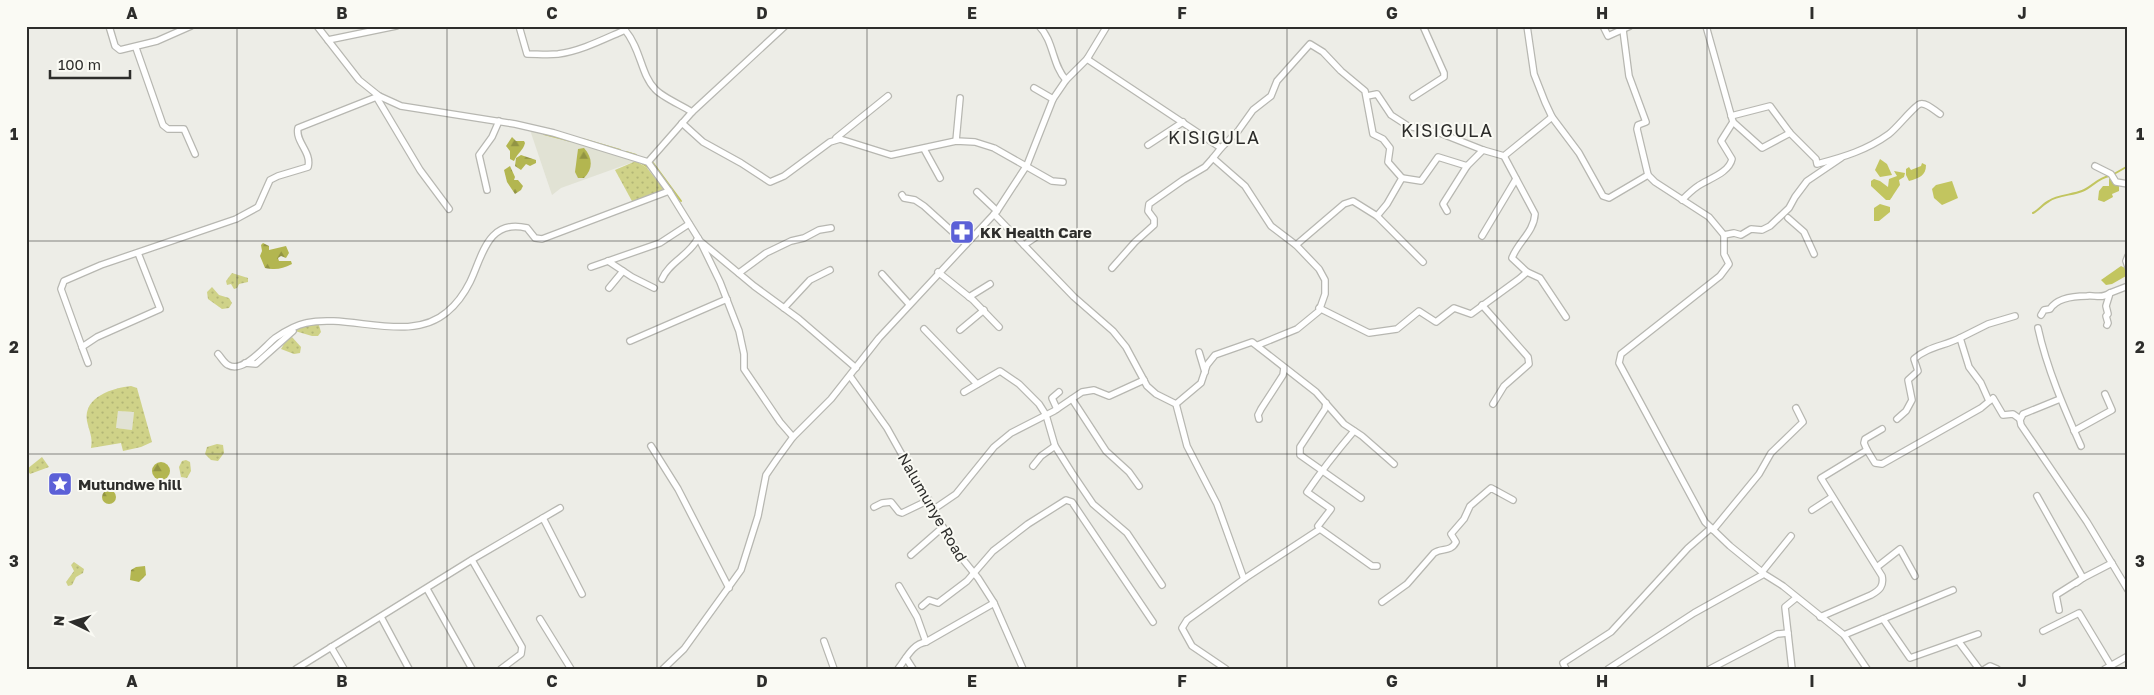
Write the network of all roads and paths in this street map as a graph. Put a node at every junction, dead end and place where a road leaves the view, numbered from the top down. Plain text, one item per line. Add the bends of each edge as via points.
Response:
1 (109, 26) edge
2 (191, 26) edge
3 (317, 26) edge
4 (396, 26) edge
5 (519, 26) edge
6 (785, 26) edge
7 (1039, 26) edge
8 (1107, 26) edge
9 (1423, 26) edge
10 (1527, 26) edge
11 (1603, 26) edge
12 (1630, 26) edge
13 (1706, 26) edge
14 (624, 28) edge
15 (1623, 30) junction
16 (328, 40) junction
17 (136, 48) junction
18 (1087, 59) junction
19 (1066, 80) junction
20 (1034, 88) dead end
21 (888, 96) dead end
22 (1366, 96) junction
23 (378, 97) junction
24 (960, 98) dead end
25 (1053, 98) junction
26 (1413, 98) dead end
27 (692, 112) junction
28 (1940, 114) dead end
29 (1552, 117) junction
30 (1732, 119) junction
31 (496, 120) junction
32 (1183, 122) junction
33 (682, 123) junction
34 (1790, 133) junction
35 (835, 139) junction
36 (956, 141) junction
37 (1148, 145) dead end
38 (1221, 148) junction
39 (924, 149) junction
40 (1483, 150) junction
41 (195, 154) dead end
42 (1504, 156) junction
43 (1213, 158) junction
44 (1841, 158) junction
45 (648, 162) junction
46 (1027, 165) junction
47 (1467, 166) junction
48 (2095, 166) dead end
49 (1648, 174) junction
50 (940, 178) dead end
51 (1402, 178) junction
52 (1516, 179) junction
53 (1063, 182) dead end
54 (2128, 184) edge
55 (487, 190) dead end
56 (669, 191) junction
57 (977, 192) dead end
58 (902, 195) dead end
59 (1682, 200) junction
60 (449, 209) dead end
61 (1447, 211) dead end
62 (995, 212) junction
63 (1377, 216) junction
64 (1788, 218) dead end
65 (689, 224) junction
66 (831, 228) dead end
67 (1724, 235) junction
68 (1482, 236) dead end
69 (1036, 237) dead end
70 (699, 240) junction
71 (966, 244) junction
72 (1024, 245) junction
73 (1296, 245) junction
74 (138, 253) junction
75 (1814, 254) dead end
76 (2128, 256) edge
77 (608, 261) junction
78 (1423, 262) dead end
79 (591, 266) dead end
80 (2128, 267) edge
81 (1112, 268) dead end
82 (830, 270) dead end
83 (623, 271) junction
84 (938, 272) junction
85 (1526, 272) junction
86 (739, 273) junction
87 (882, 274) dead end
88 (662, 279) dead end
89 (990, 284) dead end
90 (2128, 286) edge
91 (608, 288) dead end
92 (654, 288) dead end
93 (2110, 293) junction
94 (969, 297) junction
95 (726, 299) junction
96 (909, 304) junction
97 (1482, 305) junction
98 (784, 308) junction
99 (1320, 308) junction
100 (984, 310) junction
101 (2015, 316) dead end
102 (2041, 316) dead end
103 (1566, 317) dead end
104 (2107, 325) dead end
105 (999, 327) dead end
106 (2038, 328) dead end
107 (924, 329) dead end
108 (960, 330) dead end
109 (1960, 338) junction
110 (630, 341) dead end
111 (1258, 345) junction
112 (82, 347) junction
113 (1199, 352) dead end
114 (218, 354) dead end
115 (88, 363) dead end
116 (856, 368) junction
117 (1284, 368) junction
118 (1205, 372) junction
119 (850, 376) junction
120 (1144, 380) junction
121 (977, 384) junction
122 (964, 392) dead end
123 (1059, 392) dead end
124 (2105, 394) dead end
125 (1072, 398) junction
126 (2060, 399) junction
127 (1991, 400) junction
128 (1326, 403) junction
129 (1176, 404) junction
130 (1493, 404) dead end
131 (1796, 408) dead end
132 (1057, 409) junction
133 (1046, 415) junction
134 (1259, 419) dead end
135 (2020, 419) junction
136 (1897, 420) dead end
137 (1882, 429) dead end
138 (1354, 431) junction
139 (2074, 431) junction
140 (793, 437) junction
141 (651, 446) dead end
142 (1055, 446) junction
143 (2081, 446) dead end
144 (1867, 450) junction
145 (1394, 464) dead end
146 (1033, 466) dead end
147 (1322, 470) junction
148 (1139, 486) dead end
149 (2037, 496) dead end
150 (1832, 497) junction
151 (1361, 498) dead end
152 (929, 500) junction
153 (1513, 500) dead end
154 (874, 507) dead end
155 (560, 508) dead end
156 (934, 509) junction
157 (1812, 510) dead end
158 (543, 518) junction
159 (1318, 526) dead end
160 (943, 528) junction
161 (1712, 529) junction
162 (1792, 536) dead end
163 (911, 555) dead end
164 (472, 560) junction
165 (2112, 563) junction
166 (1377, 566) dead end
167 (1877, 567) junction
168 (972, 573) junction
169 (1915, 576) dead end
170 (2083, 578) junction
171 (1244, 579) junction
172 (2076, 583) dead end
173 (1162, 584) dead end
174 (899, 586) dead end
175 (728, 588) junction
176 (427, 589) junction
177 (1954, 590) dead end
178 (2128, 590) edge
179 (582, 594) dead end
180 (1796, 598) junction
181 (1382, 602) dead end
182 (994, 603) junction
183 (922, 606) dead end
184 (2059, 610) dead end
185 (1820, 617) junction
186 (380, 618) junction
187 (540, 619) dead end
188 (1883, 619) junction
189 (1153, 622) dead end
190 (2043, 631) dead end
191 (1788, 633) junction
192 (1978, 634) dead end
193 (1844, 635) junction
194 (824, 641) dead end
195 (926, 642) junction
196 (1959, 642) junction
197 (331, 647) junction
198 (2128, 656) edge
199 (906, 658) junction
200 (2108, 667) edge
201 (665, 668) edge
202 (296, 669) edge
203 (344, 669) edge
204 (409, 669) edge
205 (472, 669) edge
206 (501, 669) edge
207 (571, 669) edge
208 (834, 669) edge
209 (898, 669) edge
210 (913, 669) edge
211 (1023, 669) edge
212 (1226, 669) edge
213 (1566, 669) edge
214 (1608, 669) edge
215 (1710, 669) edge
216 (1792, 669) edge
217 (1867, 669) edge
218 (1979, 669) edge
219 (1985, 669) edge
220 (1997, 669) edge

1 - 17 street via 116,49
2 - 17 street
3 - 16 street
4 - 16 street
5 - 14 street via 527,54 558,54 610,37
6 - 27 street
7 - 19 street
8 - 18 street
9 - 26 street via 1444,77
10 - 29 street via 1534,74
11 - 15 street via 1608,36
12 - 15 street
13 - 30 street
14 - 27 street via 638,49 655,90
15 - 49 street via 1629,76 1646,122 1638,125 1637,129
16 - 23 street via 359,80
17 - 41 street via 163,125 168,129 184,129
18 - 19 street
18 - 32 street
19 - 25 street
20 - 25 street
21 - 35 street
22 - 38 street via 1365,91 1310,44 1277,81 1271,96 1253,110
22 - 40 street via 1377,94 1391,115 1408,126 1440,133
22 - 51 street via 1373,134 1390,148 1388,162
23 - 31 street via 409,108
23 - 60 street via 420,170
23 - 74 street via 298,128 298,136 309,157 308,167 270,180 260,205 253,211
24 - 36 street
25 - 46 street
27 - 33 street
28 - 44 street via 1919,104 1886,136
29 - 42 street
29 - 49 street via 1580,153 1606,198
30 - 34 street via 1762,148
30 - 34 street via 1770,106
30 - 59 street via 1721,141 1732,159 1731,163
31 - 45 street
31 - 55 street via 490,140 478,159
32 - 37 street
32 - 38 street
33 - 35 street via 703,142 770,182 784,176
33 - 45 street
34 - 44 street via 1816,159 1817,164
35 - 39 street via 891,155
36 - 39 street
36 - 46 street via 986,144
38 - 43 street
39 - 50 street
40 - 42 street
40 - 47 street
42 - 52 street
43 - 73 street via 1245,186 1271,226
43 - 81 street via 1205,167 1149,204 1148,211 1154,225
44 - 67 street via 1807,181 1789,208 1770,226 1762,230 1751,229 1741,235
45 - 56 street
46 - 53 street via 1047,179
46 - 62 street
47 - 51 street via 1441,156 1421,181
47 - 61 street via 1443,204
48 - 54 street via 2111,174 2116,182
49 - 59 street
51 - 63 street
52 - 68 street
52 - 85 street via 1535,214 1528,234 1512,255
56 - 65 street
56 - 114 street via 542,239 535,238 527,228 504,230 485,245 461,300 441,317 428,322 412,326 336,321 303,324 274,339 245,363 230,366
57 - 62 street
58 - 71 street via 924,206
59 - 67 street via 1710,217
62 - 71 street
62 - 72 street
63 - 73 street via 1357,201 1349,200
63 - 78 street
64 - 75 street via 1804,232
65 - 70 street
65 - 77 street via 660,242
66 - 86 street via 766,253
67 - 161 street via 1724,254 1729,264 1720,276 1621,354 1619,362 1705,522
69 - 72 street
70 - 86 street
70 - 88 street
70 - 95 street
71 - 84 street
72 - 120 street via 1074,297 1113,331
73 - 99 street via 1323,275 1326,288
74 - 112 street via 160,308
74 - 112 street via 62,283 61,289
76 - 80 street
77 - 79 street
77 - 83 street
82 - 98 street via 810,280
83 - 91 street
83 - 92 street
84 - 94 street
84 - 96 street
85 - 97 street
85 - 103 street via 1540,278
86 - 98 street
87 - 96 street
89 - 94 street
90 - 93 street
93 - 102 street via 2098,298 2064,298 2044,310
93 - 104 street via 2106,306
94 - 100 street
95 - 110 street
95 - 140 street via 744,354 744,368
96 - 116 street
97 - 99 street via 1471,314 1454,308 1436,322 1419,311 1397,329 1375,333 1365,332
97 - 130 street via 1528,358 1529,364 1504,386
98 - 116 street
99 - 111 street via 1297,329
100 - 105 street
100 - 108 street
101 - 109 street via 1988,324
106 - 126 street
107 - 121 street
109 - 127 street via 1969,367
109 - 136 street via 1923,351 1914,359 1918,371 1908,380 1912,400
111 - 117 street
111 - 118 street via 1252,342 1215,355
112 - 115 street
113 - 118 street
116 - 119 street
117 - 128 street
117 - 134 street via 1283,375 1258,415
118 - 129 street via 1201,383
119 - 140 street
119 - 152 street, Nalumunye Road via 887,428
120 - 125 street via 1109,396 1094,390
120 - 129 street via 1156,394
121 - 122 street
121 - 133 street via 997,371 1003,372 1030,394
123 - 132 street via 1052,398
124 - 139 street via 2112,410
125 - 132 street
125 - 148 street via 1106,451
126 - 135 street via 2024,414
126 - 139 street
127 - 135 street via 2004,415 2013,414
127 - 144 street via 1882,464 1875,463
128 - 138 street
128 - 147 street via 1299,451
129 - 171 street via 1188,446 1217,504
131 - 161 street via 1803,422 1771,453 1759,474
132 - 133 street
133 - 142 street
133 - 156 street via 1003,438 956,494
135 - 165 street
137 - 144 street via 1865,439
138 - 145 street
138 - 147 street
139 - 143 street
140 - 175 street via 766,475 758,516 743,564
141 - 175 street via 678,489
142 - 146 street
142 - 173 street via 1093,504 1127,533
144 - 150 street via 1821,478
147 - 151 street
147 - 159 street via 1307,492 1331,509
149 - 170 street
150 - 157 street
150 - 167 street
152 - 154 street via 902,513 891,502
152 - 156 street, Nalumunye Road
153 - 181 street via 1491,488 1470,506 1451,534 1456,542 1454,547 1434,553 1407,584
155 - 158 street
156 - 160 street, Nalumunye Road
158 - 164 street
158 - 179 street
160 - 163 street
160 - 168 street, Nalumunye Road
161 - 162 street via 1762,572
161 - 213 street via 1688,548 1611,632 1563,662
164 - 176 street
164 - 206 street via 522,648 521,654
165 - 170 street
165 - 178 street
166 - 171 street via 1372,566 1320,528
167 - 169 street via 1900,549
167 - 185 street via 1883,582 1878,591
168 - 182 street, Nalumunye Road
168 - 183 street via 967,581 938,603 929,600
168 - 189 street via 1014,534 1062,501 1069,501
170 - 172 street
170 - 184 street via 2056,595
171 - 212 street via 1187,620 1182,628 1192,646
174 - 195 street via 917,617
175 - 201 street via 684,649
176 - 186 street
176 - 205 street
177 - 188 street
180 - 185 street
180 - 191 street via 1785,607
180 - 214 street via 1764,574 1694,613
182 - 195 street
182 - 211 street, Nalumunye Road
185 - 193 street
186 - 197 street
186 - 204 street
187 - 207 street
188 - 193 street
188 - 196 street via 1910,658
190 - 200 street via 2079,613
191 - 215 street via 1776,634
191 - 216 street
192 - 196 street
193 - 217 street
194 - 208 street
195 - 199 street via 913,648
196 - 218 street
197 - 202 street
197 - 203 street
198 - 200 street
199 - 209 street
199 - 210 street
219 - 220 street via 1990,666

